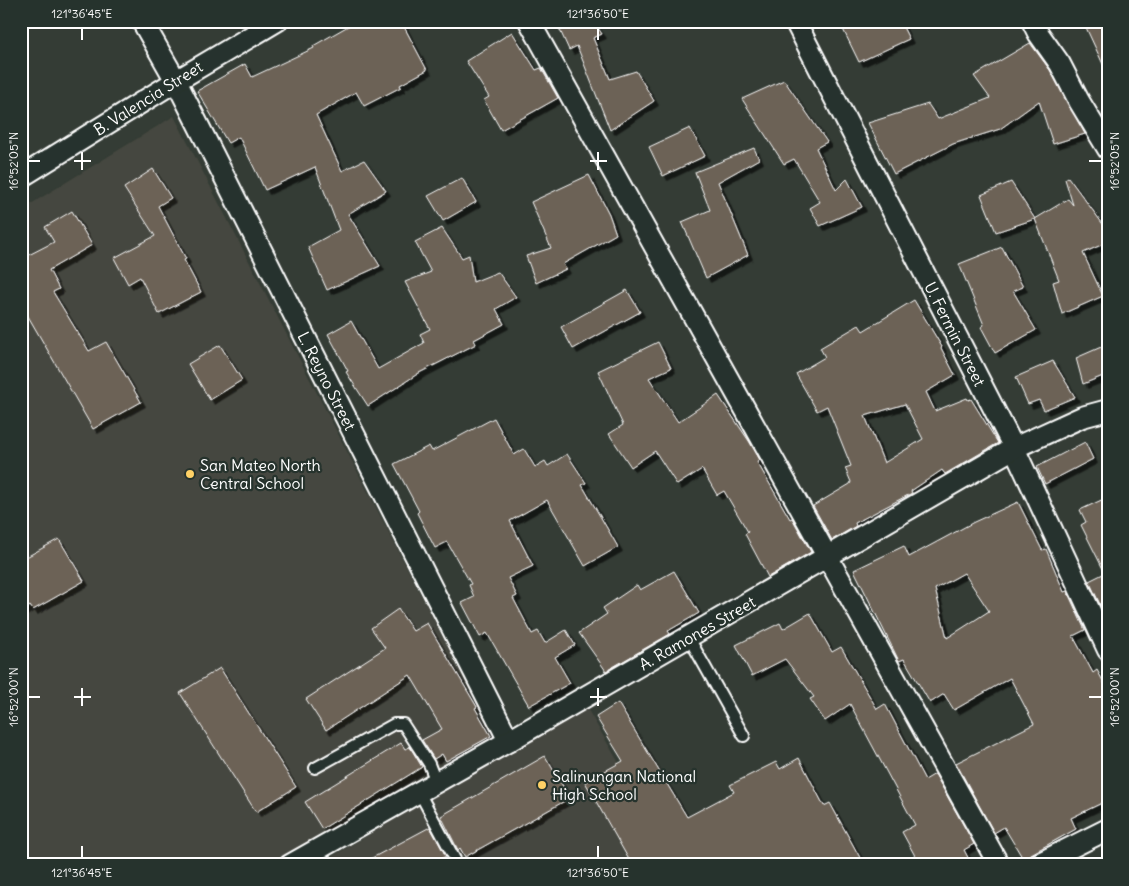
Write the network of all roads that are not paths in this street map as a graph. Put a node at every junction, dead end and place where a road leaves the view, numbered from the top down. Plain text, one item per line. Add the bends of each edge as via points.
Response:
1 (142, 21) edge
2 (277, 21) edge
3 (529, 21) edge
4 (795, 21) edge
5 (1032, 21) edge
6 (176, 81) junction
7 (1108, 149) edge
8 (21, 177) edge
9 (1108, 410) edge
10 (1014, 448) junction
11 (828, 558) junction
12 (688, 638) junction
13 (1108, 650) edge
14 (744, 736) dead end
15 (509, 742) junction
16 (315, 768) dead end
17 (436, 782) junction
18 (418, 792) junction
19 (1108, 829) edge
20 (290, 865) edge
21 (458, 865) edge
22 (999, 865) edge
23 (1036, 865) edge

1 - 6 street, L. Reyno Street
2 - 6 street, B. Valencia Street
3 - 11 street
4 - 10 street, U. Fermin Street
5 - 7 street
6 - 8 street, B. Valencia Street
6 - 15 street, L. Reyno Street
9 - 10 street, A. Ramones Street via 1082,417
10 - 11 street, A. Ramones Street
10 - 13 street, U. Fermin Street
11 - 12 street, A. Ramones Street
11 - 22 street
12 - 14 lane
12 - 15 street, A. Ramones Street
15 - 17 street, A. Ramones Street
16 - 17 lane via 394,724 403,724 429,764
17 - 18 street, A. Ramones Street
18 - 20 street, A. Ramones Street
18 - 21 lane
19 - 23 street

